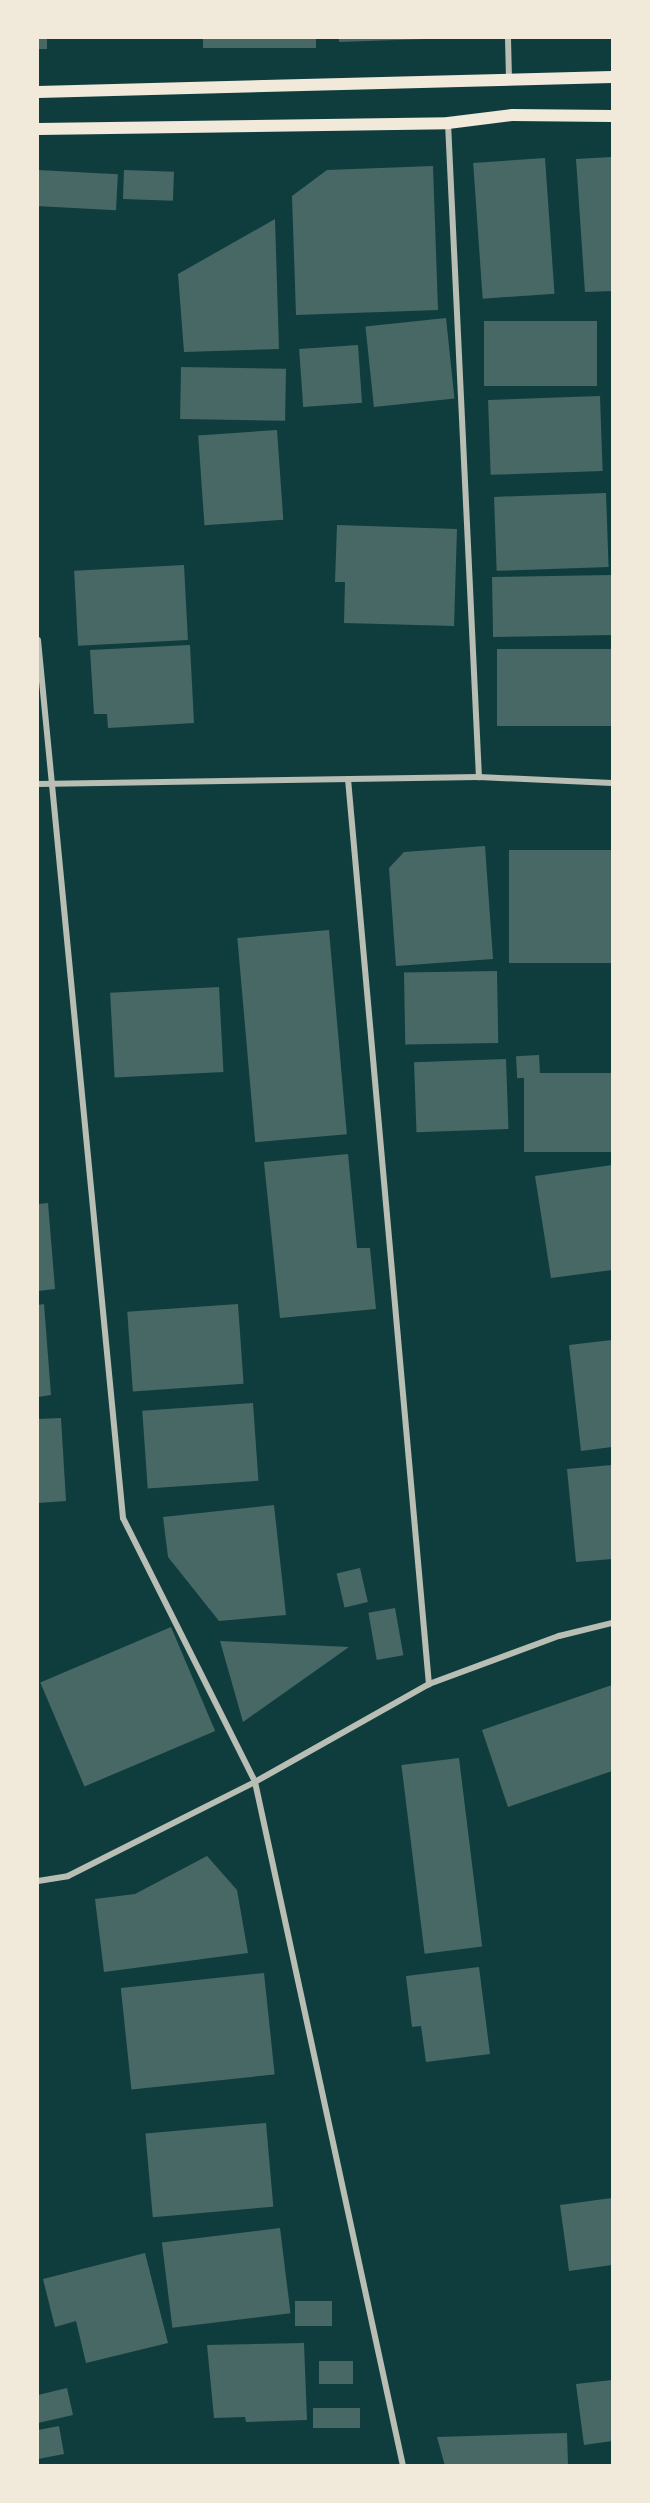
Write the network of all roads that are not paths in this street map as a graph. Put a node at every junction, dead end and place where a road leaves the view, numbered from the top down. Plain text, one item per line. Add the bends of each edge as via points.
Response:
1 (508, 38) edge
2 (612, 77) edge
3 (509, 80) junction
4 (38, 92) edge
5 (612, 116) edge
6 (448, 123) junction
7 (38, 129) edge
8 (38, 640) edge
9 (479, 777) junction
10 (348, 779) junction
11 (612, 783) edge
12 (38, 784) edge
13 (51, 784) junction
14 (612, 1623) edge
15 (429, 1684) junction
16 (255, 1782) junction
17 (38, 1881) edge
18 (403, 2466) edge

1 - 3 street
2 - 3 main road
3 - 4 main road
5 - 6 main road via 512,115
6 - 7 main road
6 - 9 street
8 - 13 street
9 - 10 street
9 - 11 street
10 - 13 street
10 - 15 street
12 - 13 street
13 - 16 street via 123,1518
14 - 15 street via 559,1636
15 - 16 street
16 - 17 street via 68,1876
16 - 18 street

